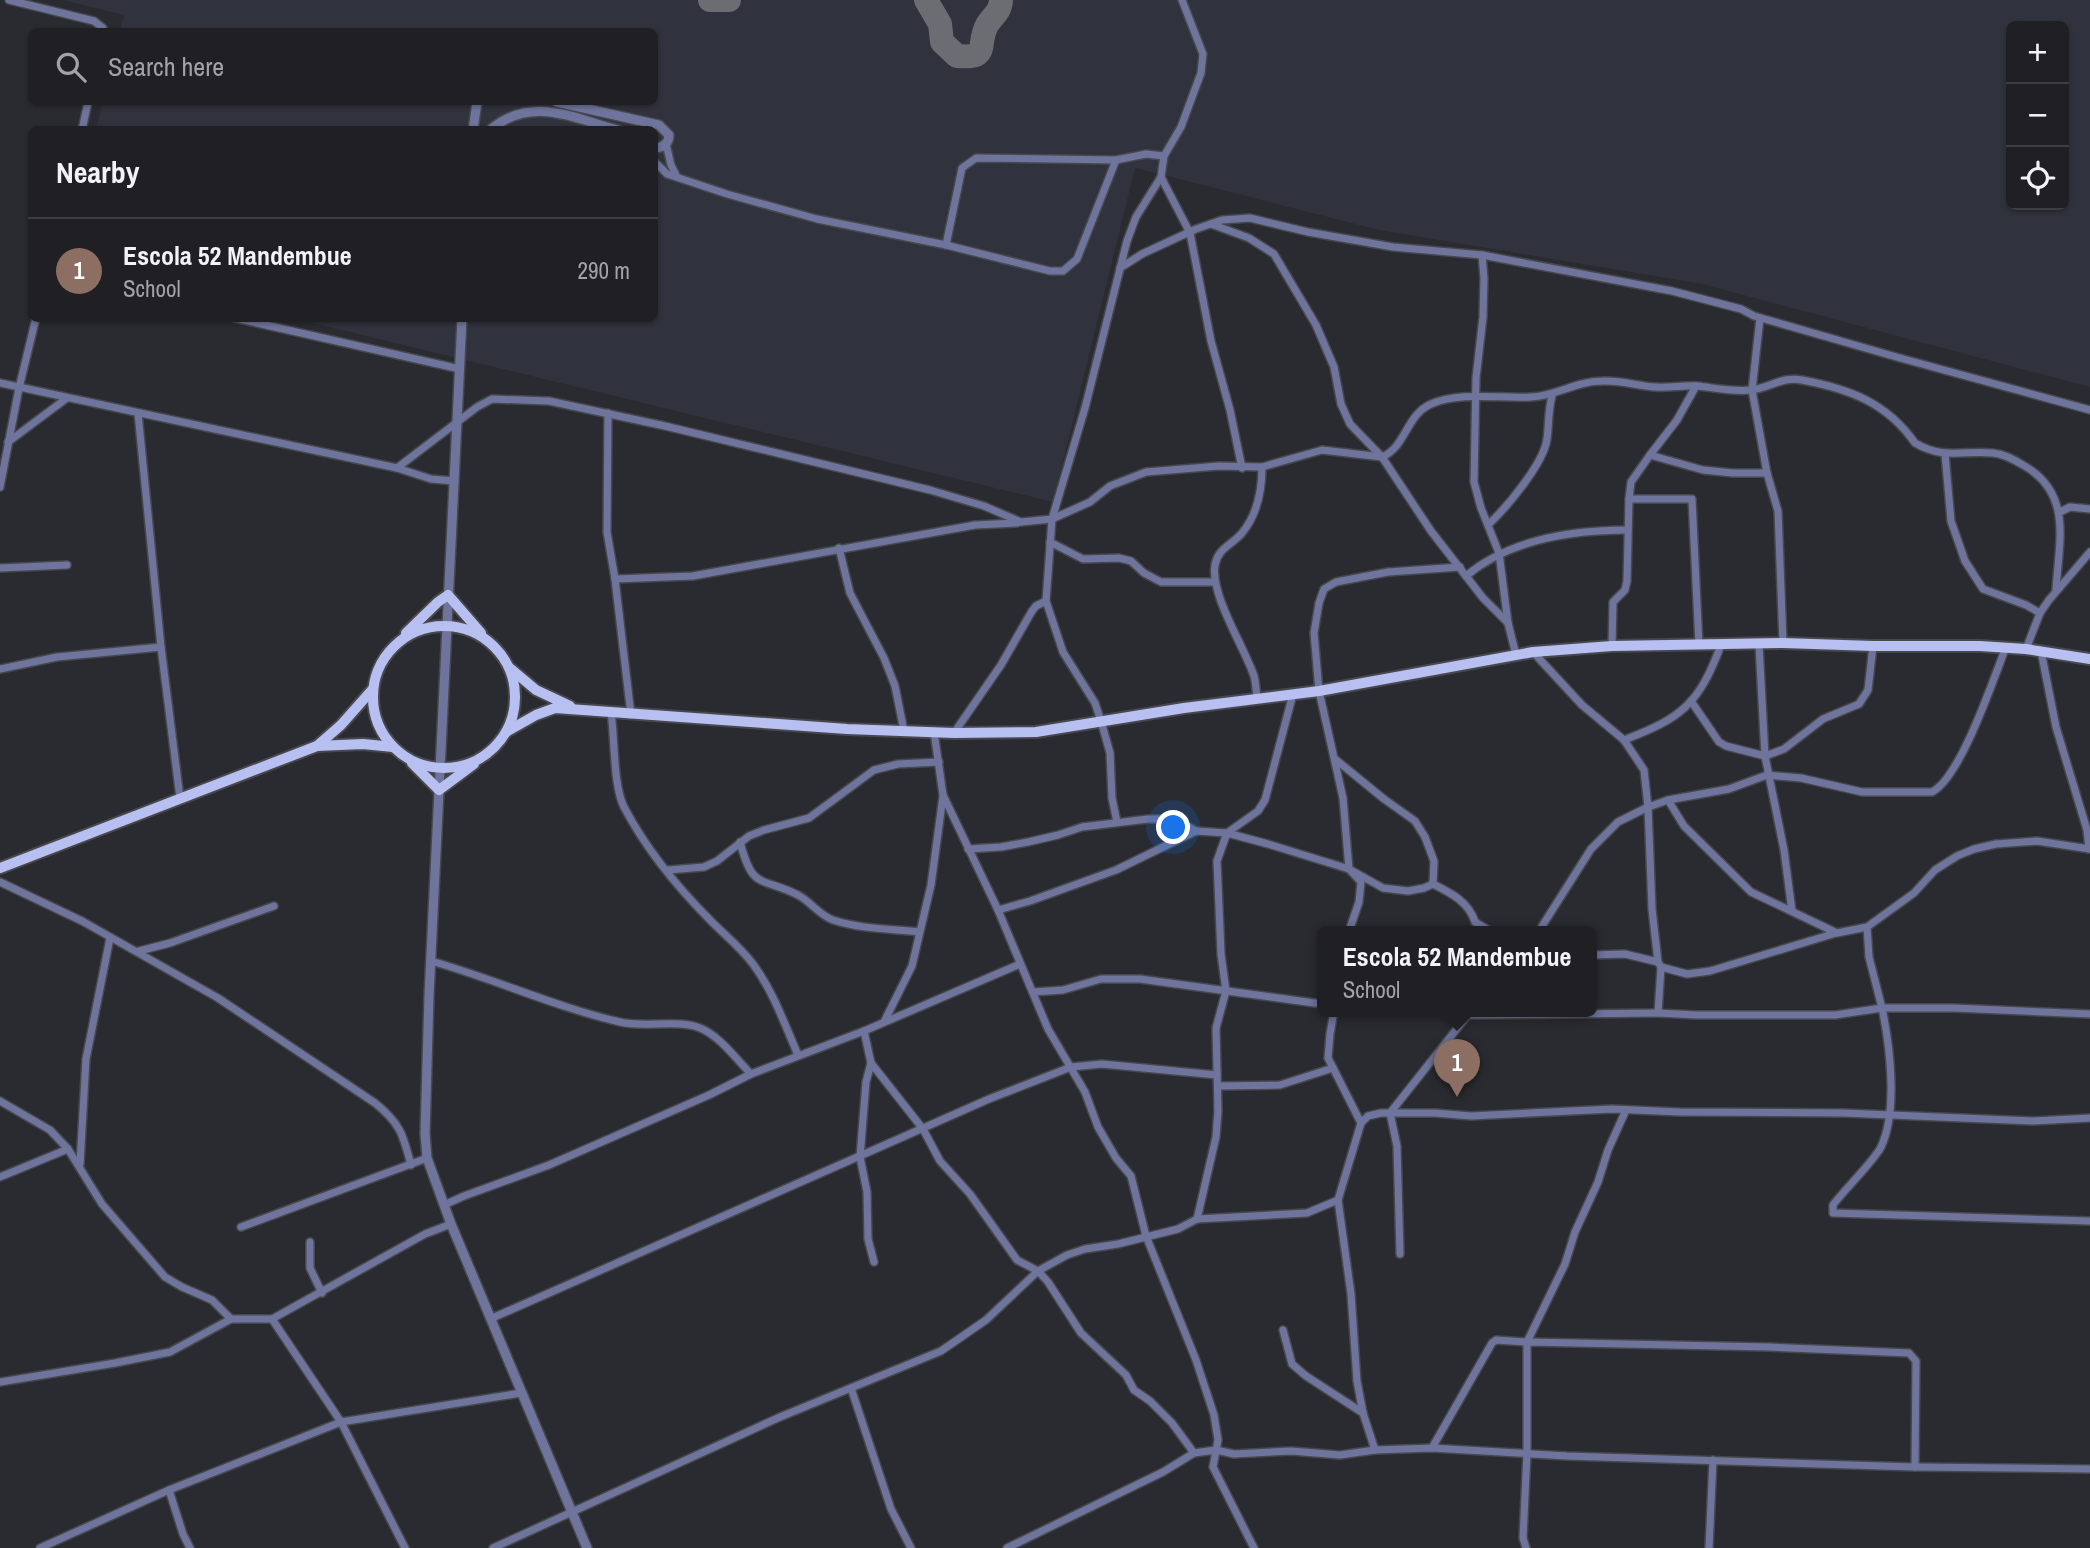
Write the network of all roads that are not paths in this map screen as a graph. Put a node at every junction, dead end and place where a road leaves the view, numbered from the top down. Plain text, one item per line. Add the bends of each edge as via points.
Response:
1 (9, 0) edge
2 (1182, 0) edge
3 (103, 28) edge
4 (87, 105) edge
5 (477, 105) edge
6 (570, 105) edge
7 (83, 126) edge
8 (474, 126) edge
9 (496, 126) edge
10 (602, 126) edge
11 (666, 144) junction
12 (658, 147) edge
13 (1164, 156) junction
14 (1116, 160) junction
15 (658, 165) edge
16 (677, 177) junction
17 (1161, 177) junction
18 (1211, 224) junction
19 (1190, 233) junction
20 (946, 245) junction
21 (1482, 255) junction
22 (1119, 269) junction
23 (1760, 317) junction
24 (35, 322) edge
25 (253, 322) edge
26 (462, 322) edge
27 (460, 369) junction
28 (0, 383) edge
29 (1696, 386) junction
30 (19, 388) junction
31 (1752, 390) junction
32 (1552, 396) junction
33 (1476, 397) junction
34 (67, 398) junction
35 (2090, 410) edge
36 (138, 413) junction
37 (608, 413) junction
38 (458, 423) junction
39 (8, 442) junction
40 (1945, 454) junction
41 (1650, 455) junction
42 (1382, 457) junction
43 (1262, 467) junction
44 (397, 468) junction
45 (1242, 468) junction
46 (1767, 472) junction
47 (455, 481) junction
48 (0, 487) edge
49 (1629, 499) junction
50 (2090, 509) edge
51 (2060, 512) junction
52 (1052, 519) junction
53 (1021, 522) junction
54 (1489, 524) junction
55 (1628, 530) junction
56 (1050, 542) junction
57 (839, 548) junction
58 (2090, 552) edge
59 (1499, 553) junction
60 (2081, 564) junction
61 (68, 565) dead end
62 (2090, 566) edge
63 (1460, 567) junction
64 (0, 568) edge
65 (1466, 576) junction
66 (615, 579) junction
67 (1214, 582) junction
68 (2056, 589) junction
69 (448, 596) junction
70 (1046, 601) junction
71 (2040, 613) junction
72 (1508, 623) junction
73 (447, 625) junction
74 (485, 638) junction
75 (397, 643) junction
76 (1783, 643) junction
77 (1699, 645) junction
78 (1721, 645) junction
79 (1759, 645) junction
80 (1612, 646) junction
81 (1873, 646) junction
82 (161, 647) junction
83 (2006, 647) junction
84 (2026, 649) junction
85 (2041, 651) junction
86 (1533, 652) junction
87 (1516, 655) junction
88 (2090, 659) edge
89 (0, 669) edge
90 (511, 669) junction
91 (372, 690) junction
92 (1319, 691) junction
93 (1293, 694) junction
94 (1257, 698) junction
95 (1691, 701) junction
96 (576, 709) junction
97 (611, 712) junction
98 (631, 715) junction
99 (1101, 721) junction
100 (904, 731) junction
101 (934, 732) junction
102 (506, 733) junction
103 (954, 733) junction
104 (1624, 740) junction
105 (317, 746) junction
106 (393, 747) junction
107 (1765, 756) junction
108 (407, 758) junction
109 (1335, 759) junction
110 (479, 760) junction
111 (939, 762) junction
112 (441, 768) junction
113 (1768, 775) junction
114 (439, 790) junction
115 (943, 795) junction
116 (180, 798) junction
117 (1668, 800) junction
118 (1648, 807) junction
119 (1117, 822) junction
120 (1196, 831) junction
121 (1227, 834) junction
122 (740, 842) junction
123 (968, 849) junction
124 (2090, 849) edge
125 (0, 868) edge
126 (1349, 869) junction
127 (668, 870) junction
128 (4, 883) edge
129 (1433, 884) junction
130 (0, 889) edge
131 (274, 906) dead end
132 (998, 910) junction
133 (1792, 911) junction
134 (1351, 926) edge
135 (1482, 926) edge
136 (1542, 926) edge
137 (1867, 927) junction
138 (919, 932) junction
139 (1837, 933) junction
140 (110, 938) junction
141 (138, 951) junction
142 (1597, 955) edge
143 (431, 961) junction
144 (1020, 964) junction
145 (1659, 965) junction
146 (1226, 991) junction
147 (1033, 992) junction
148 (1317, 1003) edge
149 (1882, 1008) junction
150 (1597, 1013) edge
151 (1658, 1013) junction
152 (2090, 1014) edge
153 (1333, 1017) edge
154 (1466, 1017) edge
155 (885, 1020) junction
156 (864, 1031) junction
157 (798, 1055) junction
158 (871, 1063) junction
159 (1071, 1067) junction
160 (1333, 1068) junction
161 (751, 1074) junction
162 (1217, 1075) junction
163 (1218, 1086) junction
164 (0, 1101) edge
165 (1626, 1110) junction
166 (1390, 1113) junction
167 (1888, 1115) junction
168 (2090, 1118) edge
169 (1360, 1124) junction
170 (923, 1129) junction
171 (68, 1149) junction
172 (860, 1157) junction
173 (427, 1158) junction
174 (80, 1165) junction
175 (411, 1165) junction
176 (0, 1177) edge
177 (1338, 1200) junction
178 (444, 1205) junction
179 (1197, 1220) junction
180 (2090, 1221) edge
181 (451, 1224) junction
182 (240, 1227) dead end
183 (1146, 1236) junction
184 (310, 1242) dead end
185 (1400, 1254) dead end
186 (874, 1262) dead end
187 (1038, 1271) junction
188 (322, 1293) junction
189 (272, 1319) junction
190 (490, 1319) junction
191 (231, 1320) junction
192 (1283, 1330) dead end
193 (1527, 1342) junction
194 (0, 1382) edge
195 (851, 1388) junction
196 (521, 1393) junction
197 (1363, 1413) junction
198 (341, 1422) junction
199 (1432, 1448) junction
200 (1216, 1450) junction
201 (1375, 1450) junction
202 (1194, 1453) junction
203 (1527, 1453) junction
204 (1713, 1460) junction
205 (1915, 1467) junction
206 (2090, 1469) edge
207 (169, 1489) junction
208 (572, 1512) junction
209 (62, 1539) junction
210 (40, 1548) edge
211 (64, 1548) edge
212 (190, 1548) edge
213 (405, 1548) edge
214 (494, 1548) edge
215 (587, 1548) edge
216 (911, 1548) edge
217 (1007, 1548) edge
218 (1254, 1548) edge
219 (1526, 1548) edge
220 (1709, 1548) edge

1 - 3 street via 94,21
2 - 13 street via 1203,54 1201,73 1181,127
4 - 7 street
5 - 8 street
6 - 11 street via 659,125 669,135
9 - 10 street via 536,109
11 - 12 street
11 - 16 street
13 - 14 street
13 - 17 street
14 - 20 street via 976,158 967,162 961,168
14 - 20 street via 1077,259 1063,271
15 - 16 street
16 - 20 street via 817,219
17 - 19 street
17 - 22 street via 1136,217
18 - 19 street
18 - 21 street via 1250,218 1393,247
18 - 42 street via 1249,238 1274,254 1316,325 1350,424
19 - 22 street
19 - 45 street
21 - 23 street via 1672,291
21 - 33 street via 1485,278
22 - 52 street via 1086,408
23 - 31 street
23 - 35 street
24 - 30 street
25 - 27 street
26 - 27 street
27 - 38 street
28 - 30 street
29 - 31 street
29 - 32 street via 1600,380 1578,383
29 - 41 street via 1677,421
30 - 34 street
30 - 39 street
31 - 40 street via 1783,379 1799,379 1851,394 1894,416 1915,443
31 - 46 street
32 - 33 street
32 - 54 street via 1544,452
33 - 42 street via 1444,400 1416,412 1390,453
33 - 54 street via 1474,482
34 - 36 street
34 - 39 street
36 - 44 street
36 - 82 street
37 - 38 street via 549,401 492,399
37 - 53 street via 930,490
37 - 66 street via 607,533
38 - 44 street
38 - 47 street
39 - 48 street
40 - 51 street via 2010,457 2049,487
40 - 71 street via 1951,521 1965,561 1983,589
41 - 46 street via 1703,470
41 - 49 street via 1631,482
42 - 43 street via 1322,450
42 - 63 street
43 - 45 street
43 - 67 street via 1258,500 1242,533 1221,551
44 - 47 street via 431,480
45 - 52 street via 1146,472 1110,486 1090,502
46 - 76 street via 1778,511
47 - 69 street
49 - 55 street
49 - 77 street via 1692,499
50 - 51 street via 2070,507
51 - 68 street
52 - 53 street
52 - 56 street
53 - 57 street via 975,525
54 - 59 street
55 - 59 street via 1564,534
55 - 80 street via 1627,581 1613,602
56 - 67 street via 1083,559 1131,561 1161,582
56 - 70 street
57 - 66 street via 693,576
57 - 100 street via 850,593 895,686
58 - 60 street
59 - 65 street
59 - 72 street
60 - 62 street
60 - 68 street
61 - 64 street
63 - 65 street
63 - 92 street via 1388,572 1336,582 1324,589 1314,633
65 - 72 street
66 - 98 street
67 - 94 street via 1254,675
68 - 71 street
69 - 73 street
69 - 74 main road
69 - 75 main road
70 - 99 street via 1063,652 1096,703
70 - 103 street via 1032,611
71 - 84 street
72 - 87 street
73 - 74 main road
73 - 75 main road via 412,632
73 - 112 street
74 - 90 main road
75 - 91 main road via 380,664
76 - 79 main road
76 - 81 main road
77 - 78 main road
77 - 80 main road
78 - 79 main road
78 - 95 street via 1708,680
79 - 107 street
80 - 86 main road
81 - 83 main road
81 - 107 street via 1868,690 1859,704 1823,719 1784,749
82 - 89 street via 57,657
82 - 116 street
83 - 84 main road
83 - 113 street via 1968,742 1940,788 1926,793 1863,792
84 - 85 main road
85 - 88 main road
85 - 124 street via 2056,727
86 - 87 main road
86 - 104 street via 1582,705
87 - 92 main road
90 - 96 main road via 536,690
90 - 102 main road via 516,690
91 - 105 main road
91 - 106 main road via 380,730
92 - 93 main road
92 - 109 street
93 - 94 main road
93 - 121 street via 1265,800 1258,811
94 - 99 main road
95 - 104 street via 1672,719
95 - 107 street via 1719,742
96 - 97 main road
96 - 102 main road via 555,708
97 - 98 main road
97 - 127 street via 624,806
98 - 100 main road
99 - 103 main road via 1036,732
99 - 119 street via 1110,753
100 - 101 main road
101 - 103 main road
101 - 111 street
102 - 110 main road
104 - 118 street via 1644,770
105 - 106 main road
105 - 116 main road
106 - 108 main road
107 - 113 street
108 - 112 main road
108 - 114 main road
109 - 126 street
109 - 129 street via 1415,821 1434,861
110 - 112 main road
110 - 114 main road
111 - 115 street
111 - 122 street via 874,770 809,818
112 - 114 street
113 - 117 street via 1729,789
113 - 133 street
114 - 143 street
115 - 123 street
115 - 138 street
116 - 125 main road
117 - 118 street
117 - 133 street via 1684,826 1751,892
118 - 136 street via 1618,822 1591,849
118 - 145 street
119 - 120 street via 1175,819
119 - 123 street via 1001,847
120 - 121 street
120 - 132 street via 1116,870
121 - 126 street
121 - 146 street via 1217,861
122 - 127 street via 704,867
122 - 138 street via 758,881 799,896 832,920
123 - 132 street
124 - 137 street via 2037,841 1975,849 1935,870 1914,893
126 - 129 street via 1383,888 1408,891
126 - 134 street via 1361,882
127 - 157 street via 754,966
128 - 130 street
128 - 140 street
129 - 135 street via 1471,908 1475,922
131 - 141 street
132 - 144 street
133 - 139 street
137 - 139 street
137 - 149 street
138 - 155 street via 912,966
139 - 145 street via 1710,971 1687,974
140 - 141 street
140 - 174 street via 86,1059
141 - 175 street via 218,998 375,1103 395,1119
142 - 145 street via 1625,954
143 - 161 street via 606,1019 701,1028
143 - 173 street
144 - 147 street
144 - 155 street
145 - 151 street
146 - 147 street via 1101,979 1063,990
146 - 148 street
146 - 162 street via 1216,1028
147 - 159 street
149 - 151 street via 1835,1015
149 - 152 street
149 - 167 street via 1891,1075
150 - 151 street
153 - 160 street via 1328,1058
154 - 166 street
155 - 156 street
156 - 157 street
156 - 158 street
157 - 161 street
158 - 170 street
158 - 172 street
159 - 162 street via 1102,1064
159 - 170 street
159 - 183 street via 1098,1127 1131,1176
160 - 163 street via 1280,1084
160 - 169 street
161 - 178 street via 549,1165
162 - 163 street
163 - 179 street via 1216,1138
164 - 171 street via 50,1130
165 - 166 street via 1471,1116
165 - 167 street
165 - 193 street via 1565,1264
166 - 169 street via 1368,1116
166 - 185 street via 1397,1146
167 - 168 street via 2033,1121
167 - 180 street via 1880,1149 1833,1205 1835,1214
169 - 177 street
170 - 172 street
170 - 187 street via 940,1161 1017,1260
171 - 174 street
171 - 176 street
172 - 186 street
172 - 190 street
173 - 175 street
173 - 178 street
174 - 191 street via 92,1190 153,1265 165,1277 212,1300
175 - 182 street
177 - 179 street via 1307,1213
177 - 197 street
178 - 181 street
179 - 183 street via 1178,1230
181 - 188 street
181 - 190 street
183 - 187 street via 1085,1249
183 - 200 street via 1214,1415
184 - 188 street via 310,1268
187 - 195 street via 961,1339
187 - 202 street via 1082,1334 1172,1423
188 - 189 street
189 - 191 street
189 - 198 street
190 - 196 street
191 - 194 street via 170,1352
192 - 197 street via 1292,1364
193 - 199 street via 1492,1343
193 - 203 street
193 - 205 street via 1909,1353 1916,1361
195 - 208 street
195 - 216 street via 891,1509
196 - 198 street
196 - 208 street
197 - 201 street
198 - 207 street
198 - 213 street
199 - 201 street
199 - 203 street
200 - 201 street via 1340,1455
200 - 202 street
200 - 218 street via 1213,1467
202 - 217 street
203 - 204 street
203 - 219 street
204 - 205 street
204 - 220 street
205 - 206 street
207 - 209 street
207 - 212 street
208 - 214 street
208 - 215 street
209 - 210 street
209 - 211 street

